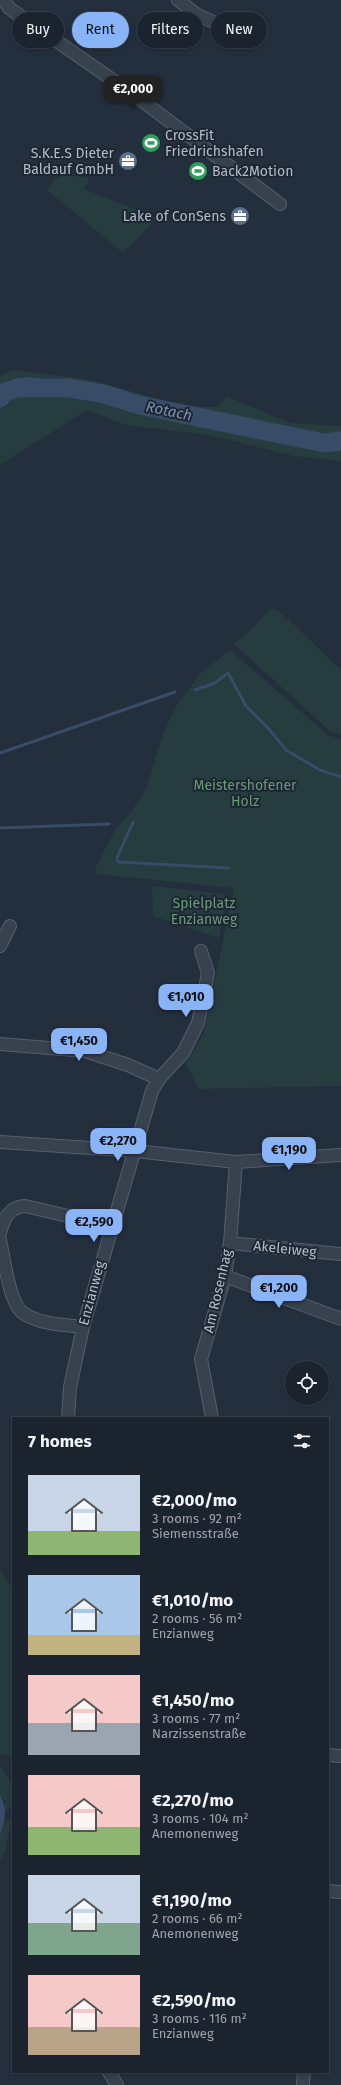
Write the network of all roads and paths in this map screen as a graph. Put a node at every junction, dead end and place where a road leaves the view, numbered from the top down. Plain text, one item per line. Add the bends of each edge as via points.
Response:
1 (4, 0) edge
2 (178, 0) edge
3 (211, 21) edge
4 (280, 204) dead end
5 (10, 926) dead end
6 (0, 946) edge
7 (202, 951) dead end
8 (0, 1044) edge
9 (158, 1079) junction
10 (0, 1142) edge
11 (135, 1151) junction
12 (341, 1155) edge
13 (236, 1162) junction
14 (111, 1226) junction
15 (0, 1233) edge
16 (0, 1240) edge
17 (230, 1243) junction
18 (341, 1254) edge
19 (225, 1276) junction
20 (341, 1319) edge
21 (83, 1327) junction
22 (68, 1417) edge
23 (212, 1417) edge
24 (329, 1755) edge
25 (341, 1756) edge
26 (329, 1891) edge
27 (341, 1892) edge
28 (109, 2073) edge
29 (304, 2073) edge
30 (117, 2085) edge
31 (303, 2085) edge

1 - 4 street via 9,8 130,92
2 - 3 street via 196,14
5 - 6 street
7 - 9 street, Enzianweg via 208,973 198,1023 183,1053
8 - 9 street via 85,1051 128,1065
9 - 11 street, Enzianweg via 152,1091
10 - 11 street
11 - 13 street
11 - 14 street, Enzianweg
12 - 13 street
13 - 17 street, Am Rosenhag
14 - 15 street via 25,1206 10,1211
14 - 21 street, Enzianweg
16 - 21 street via 13,1298 22,1312 43,1322
17 - 18 street, Akeleiweg
17 - 19 street, Am Rosenhag
19 - 20 street
19 - 23 street, Am Rosenhag via 201,1358
21 - 22 street, Enzianweg via 70,1387
24 - 25 street
26 - 27 street
28 - 30 street
29 - 31 street

